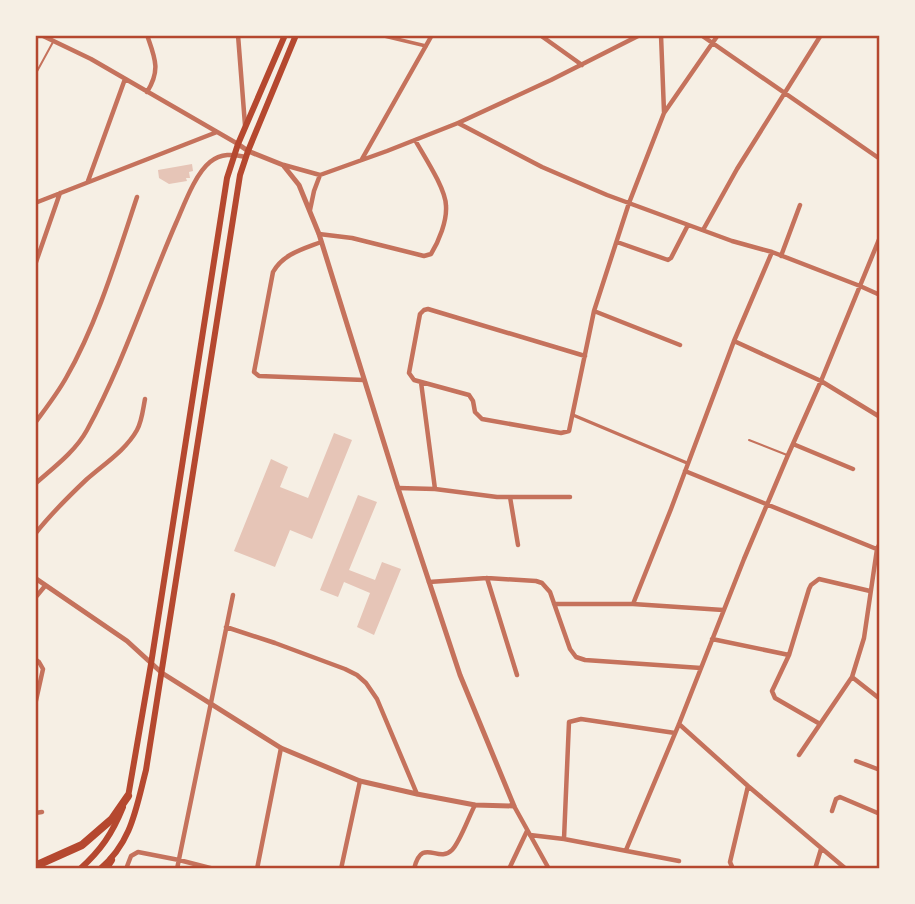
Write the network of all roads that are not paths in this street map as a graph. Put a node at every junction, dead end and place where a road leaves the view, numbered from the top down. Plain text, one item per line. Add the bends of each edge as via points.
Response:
1 (147, 35) edge
2 (238, 35) edge
3 (285, 35) edge
4 (296, 35) edge
5 (380, 35) edge
6 (432, 35) edge
7 (540, 35) edge
8 (640, 35) edge
9 (660, 35) edge
10 (701, 35) edge
11 (718, 35) edge
12 (821, 35) edge
13 (45, 36) edge
14 (54, 41) junction
15 (712, 43) junction
16 (426, 46) junction
17 (582, 65) junction
18 (35, 75) edge
19 (125, 79) junction
20 (148, 92) junction
21 (785, 93) junction
22 (664, 113) junction
23 (457, 123) junction
24 (245, 127) junction
25 (218, 131) junction
26 (415, 140) junction
27 (238, 144) junction
28 (234, 154) junction
29 (247, 154) junction
30 (362, 159) junction
31 (880, 159) edge
32 (283, 165) junction
33 (320, 175) junction
34 (88, 181) junction
35 (60, 193) junction
36 (137, 197) dead end
37 (629, 202) junction
38 (35, 203) edge
39 (800, 205) dead end
40 (310, 211) junction
41 (688, 225) junction
42 (702, 230) junction
43 (318, 234) junction
44 (880, 237) edge
45 (321, 242) junction
46 (617, 242) junction
47 (772, 252) junction
48 (781, 256) junction
49 (35, 265) edge
50 (860, 286) junction
51 (880, 295) edge
52 (594, 311) junction
53 (734, 341) junction
54 (680, 345) dead end
55 (585, 356) junction
56 (364, 380) junction
57 (821, 381) junction
58 (421, 382) junction
59 (145, 399) dead end
60 (573, 415) junction
61 (880, 417) edge
62 (35, 423) edge
63 (749, 440) dead end
64 (793, 444) junction
65 (788, 455) junction
66 (687, 463) junction
67 (853, 469) dead end
68 (685, 471) junction
69 (35, 484) edge
70 (398, 488) junction
71 (435, 489) junction
72 (510, 497) junction
73 (570, 497) dead end
74 (767, 505) junction
75 (35, 534) edge
76 (518, 545) dead end
77 (879, 547) edge
78 (35, 578) edge
79 (487, 579) junction
80 (429, 582) junction
81 (46, 586) junction
82 (870, 591) junction
83 (233, 595) dead end
84 (35, 598) edge
85 (554, 604) junction
86 (633, 604) junction
87 (723, 610) junction
88 (226, 627) junction
89 (712, 639) junction
90 (789, 655) junction
91 (35, 659) edge
92 (151, 664) junction
93 (701, 668) junction
94 (162, 673) junction
95 (517, 675) dead end
96 (852, 677) junction
97 (880, 699) edge
98 (211, 704) junction
99 (35, 705) edge
100 (679, 724) junction
101 (820, 724) junction
102 (675, 733) junction
103 (281, 748) junction
104 (799, 755) dead end
105 (856, 761) dead end
106 (880, 770) edge
107 (360, 781) junction
108 (748, 786) junction
109 (417, 794) junction
110 (128, 796) junction
111 (475, 805) junction
112 (514, 806) junction
113 (832, 811) dead end
114 (35, 813) edge
115 (42, 813) dead end
116 (880, 814) edge
117 (529, 833) junction
118 (564, 839) junction
119 (821, 849) junction
120 (626, 850) junction
121 (111, 860) joint
122 (179, 860) junction
123 (679, 861) dead end
124 (35, 866) edge
125 (80, 869) edge
126 (102, 869) edge
127 (126, 869) edge
128 (177, 869) edge
129 (214, 869) edge
130 (257, 869) edge
131 (341, 869) edge
132 (414, 869) edge
133 (509, 869) edge
134 (549, 869) edge
135 (733, 869) edge
136 (815, 869) edge
137 (846, 869) edge

1 - 20 street via 156,63
2 - 24 street
3 - 24 main road
4 - 29 main road
5 - 16 street
6 - 16 street
7 - 17 street
8 - 17 street
9 - 22 street
10 - 15 street
11 - 15 street
12 - 21 street
13 - 14 street
14 - 18 lane
14 - 19 street
15 - 21 street
15 - 22 street
16 - 30 street
17 - 23 street
19 - 20 street
19 - 34 street
20 - 25 street
21 - 31 street
21 - 42 street
22 - 37 street
23 - 26 street
23 - 37 street via 542,167
24 - 27 main road
25 - 27 street
25 - 34 street
26 - 30 street
26 - 43 street via 447,203 431,254
27 - 28 main road
27 - 29 street
28 - 29 street
28 - 69 street via 209,163 192,187 86,433
28 - 92 main road
29 - 32 street
29 - 94 main road via 229,242
30 - 33 street
32 - 33 street
32 - 40 street via 299,185
33 - 40 street
34 - 35 street
35 - 38 street
35 - 49 street
36 - 62 street via 84,341
37 - 41 street
37 - 46 street
39 - 48 street
40 - 43 street
41 - 42 street
41 - 46 street via 668,260
42 - 47 street
43 - 45 street
44 - 50 street
45 - 56 street
45 - 56 street via 294,252 273,272 254,370 258,376
46 - 52 street
47 - 48 street
47 - 53 street
48 - 50 street
50 - 51 street
50 - 57 street
52 - 54 street
52 - 55 street
53 - 57 street
53 - 66 street
55 - 58 street via 428,309 420,314 409,369 411,378
55 - 60 street
56 - 70 street
57 - 61 street
57 - 64 street
58 - 60 street via 469,395 482,419 561,433 569,431
58 - 71 street
59 - 75 street via 133,437
60 - 66 street
63 - 65 lane
64 - 65 street
64 - 67 street
65 - 74 street
66 - 68 street
68 - 74 street
68 - 86 street
70 - 71 street
70 - 80 street
71 - 72 street
72 - 73 street
72 - 76 street
74 - 77 street
74 - 87 street
77 - 82 street
78 - 81 street
79 - 80 street
79 - 85 street via 542,583
79 - 95 street
80 - 112 street via 460,675
81 - 84 street
81 - 92 street via 127,641
82 - 90 street via 815,581
82 - 96 street via 861,653
83 - 88 street
85 - 86 street
85 - 93 street via 578,659
86 - 87 street
87 - 89 street
88 - 98 street
88 - 109 street via 357,675 377,699
89 - 90 street
89 - 93 street
90 - 101 street via 773,694
91 - 99 street via 43,668
92 - 94 street
92 - 110 main road
93 - 100 street
94 - 98 street
94 - 121 main road via 130,829
96 - 97 street
96 - 101 street
98 - 103 street
98 - 122 street
100 - 102 street
100 - 108 street
101 - 104 street
102 - 118 street via 581,719 569,722
102 - 120 street
103 - 107 street
103 - 130 street
105 - 106 street
107 - 109 street
107 - 131 street
108 - 119 street
108 - 135 street via 730,862
109 - 111 street
110 - 124 highway via 112,819 82,845
110 - 125 main road via 113,832
111 - 112 street
111 - 132 street via 451,852 420,854
112 - 117 street
113 - 116 street via 840,797
114 - 115 street
117 - 118 street
117 - 133 street
117 - 134 street
118 - 120 street
119 - 136 street
119 - 137 street
120 - 123 street
121 - 126 highway
122 - 127 street via 138,852
122 - 128 street
122 - 129 street

